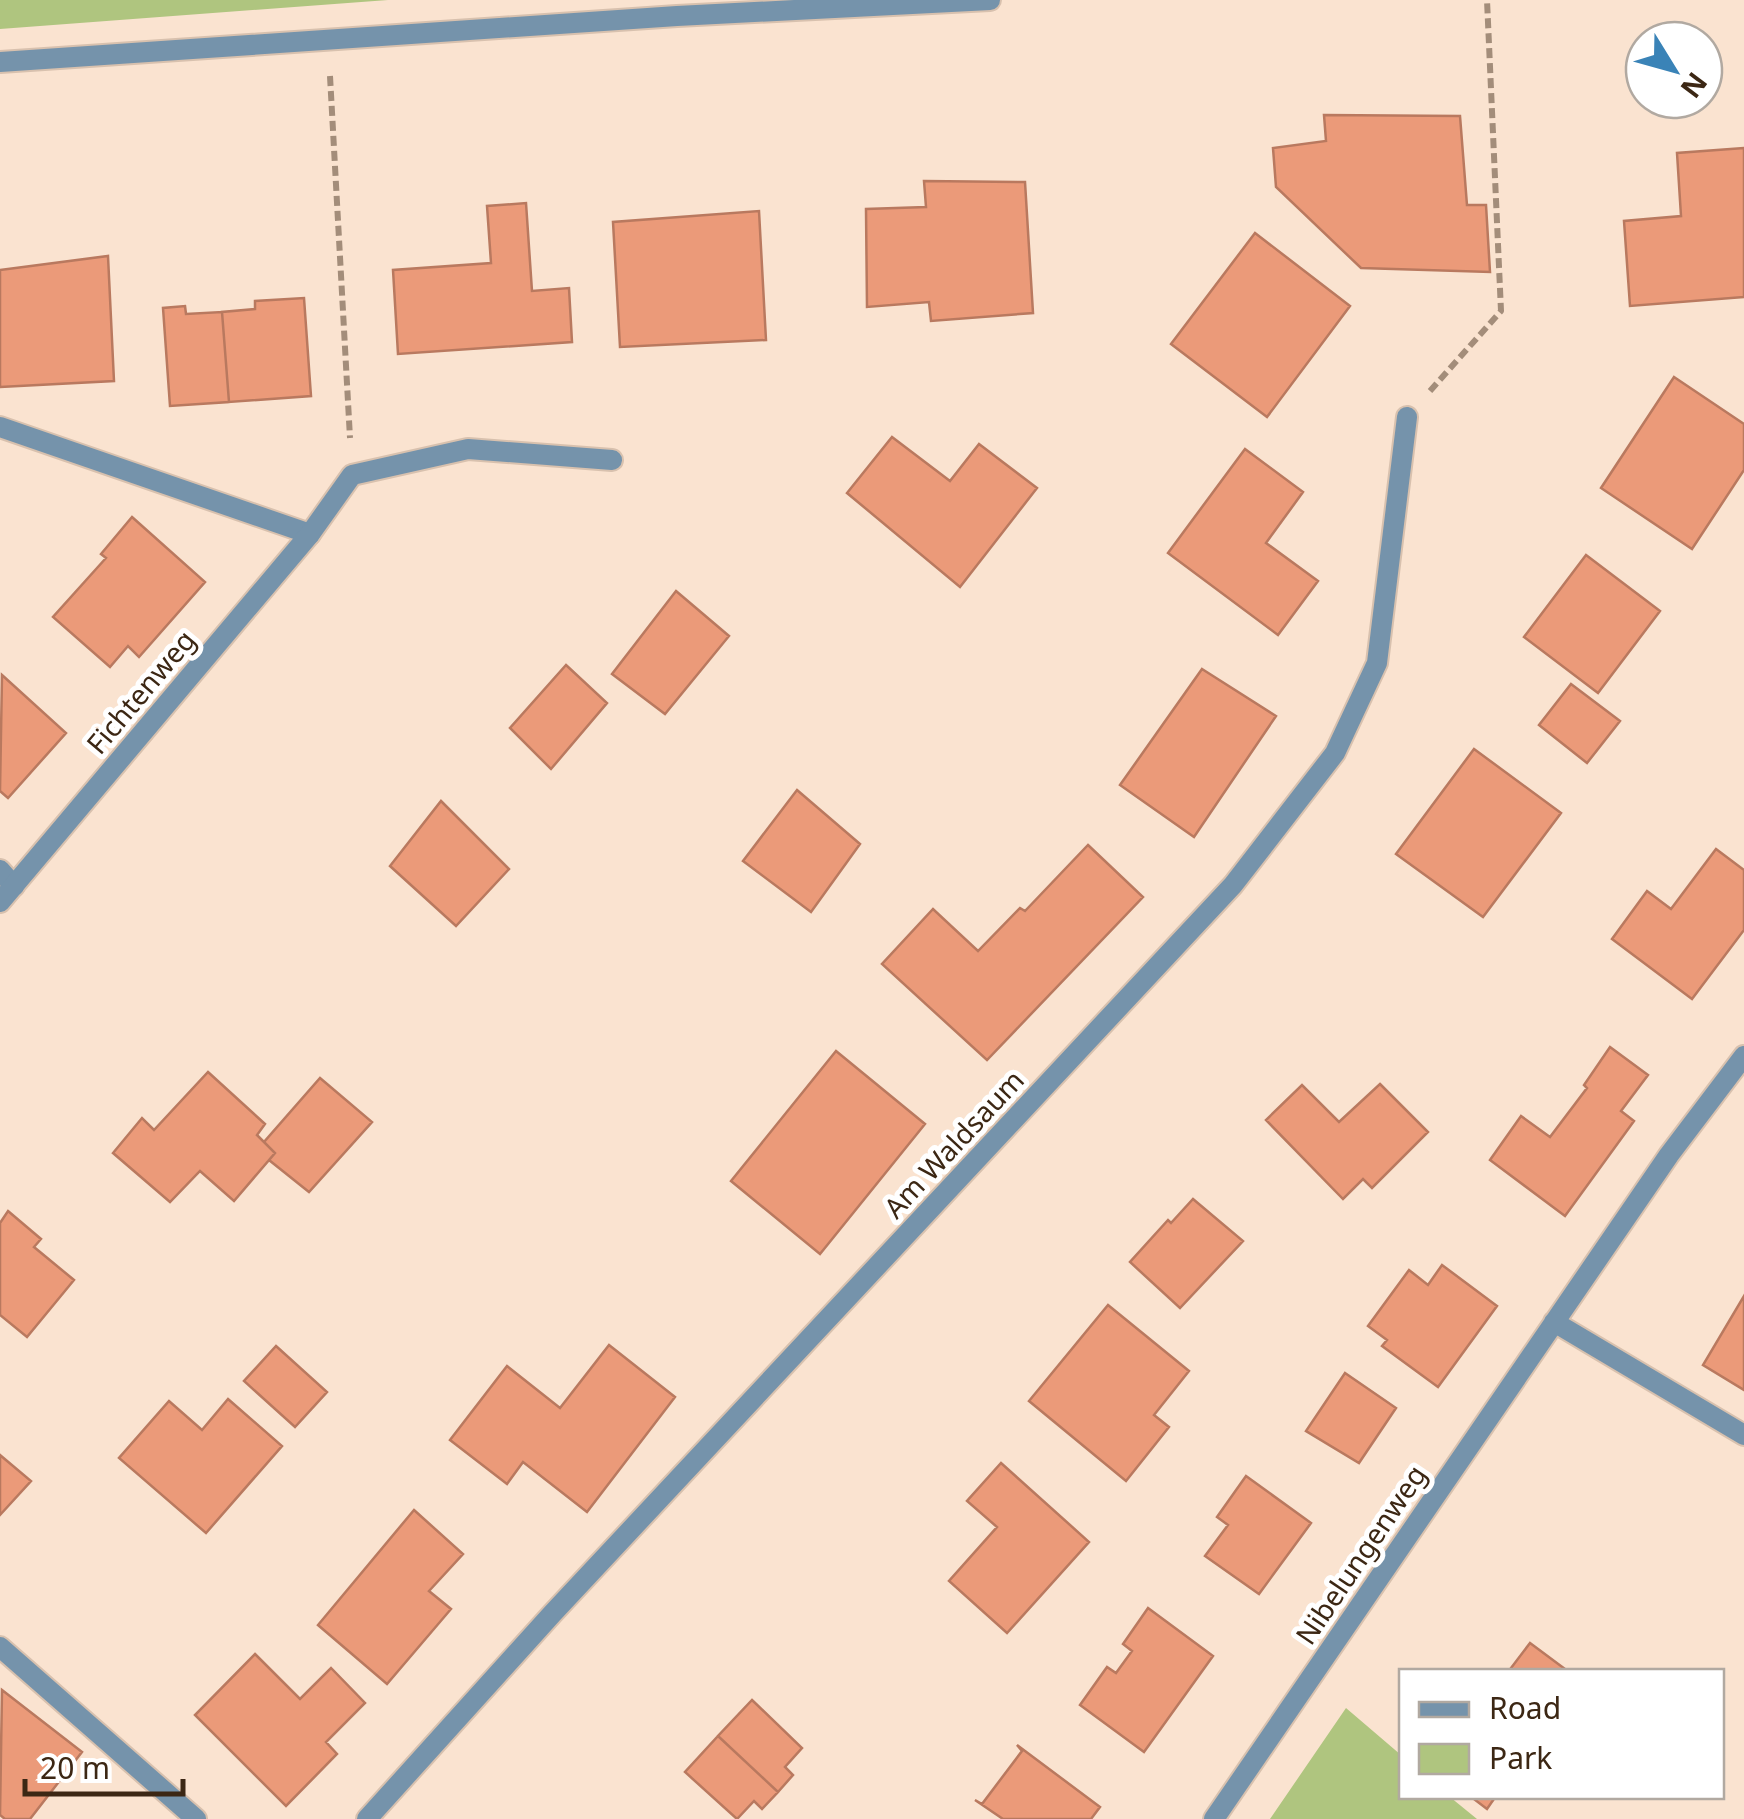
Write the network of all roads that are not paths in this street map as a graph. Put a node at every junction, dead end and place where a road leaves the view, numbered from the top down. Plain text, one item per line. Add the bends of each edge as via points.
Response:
1 (990, 0) edge
2 (0, 62) edge
3 (1407, 417) road end
4 (0, 427) edge
5 (612, 460) dead end
6 (310, 534) junction
7 (5, 886) edge
8 (1744, 1056) edge
9 (1554, 1322) junction
10 (1744, 1435) edge
11 (0, 1647) edge
12 (196, 1819) edge
13 (367, 1819) edge
14 (1214, 1819) edge

1 - 2 street
3 - 13 street, Am Waldsaum via 1377,663 1335,753 1233,885
4 - 6 street
5 - 6 street, Fichtenweg via 468,449 352,475
6 - 7 street, Fichtenweg
8 - 9 street, Nibelungenweg
9 - 10 street
9 - 14 street, Nibelungenweg
11 - 12 street

